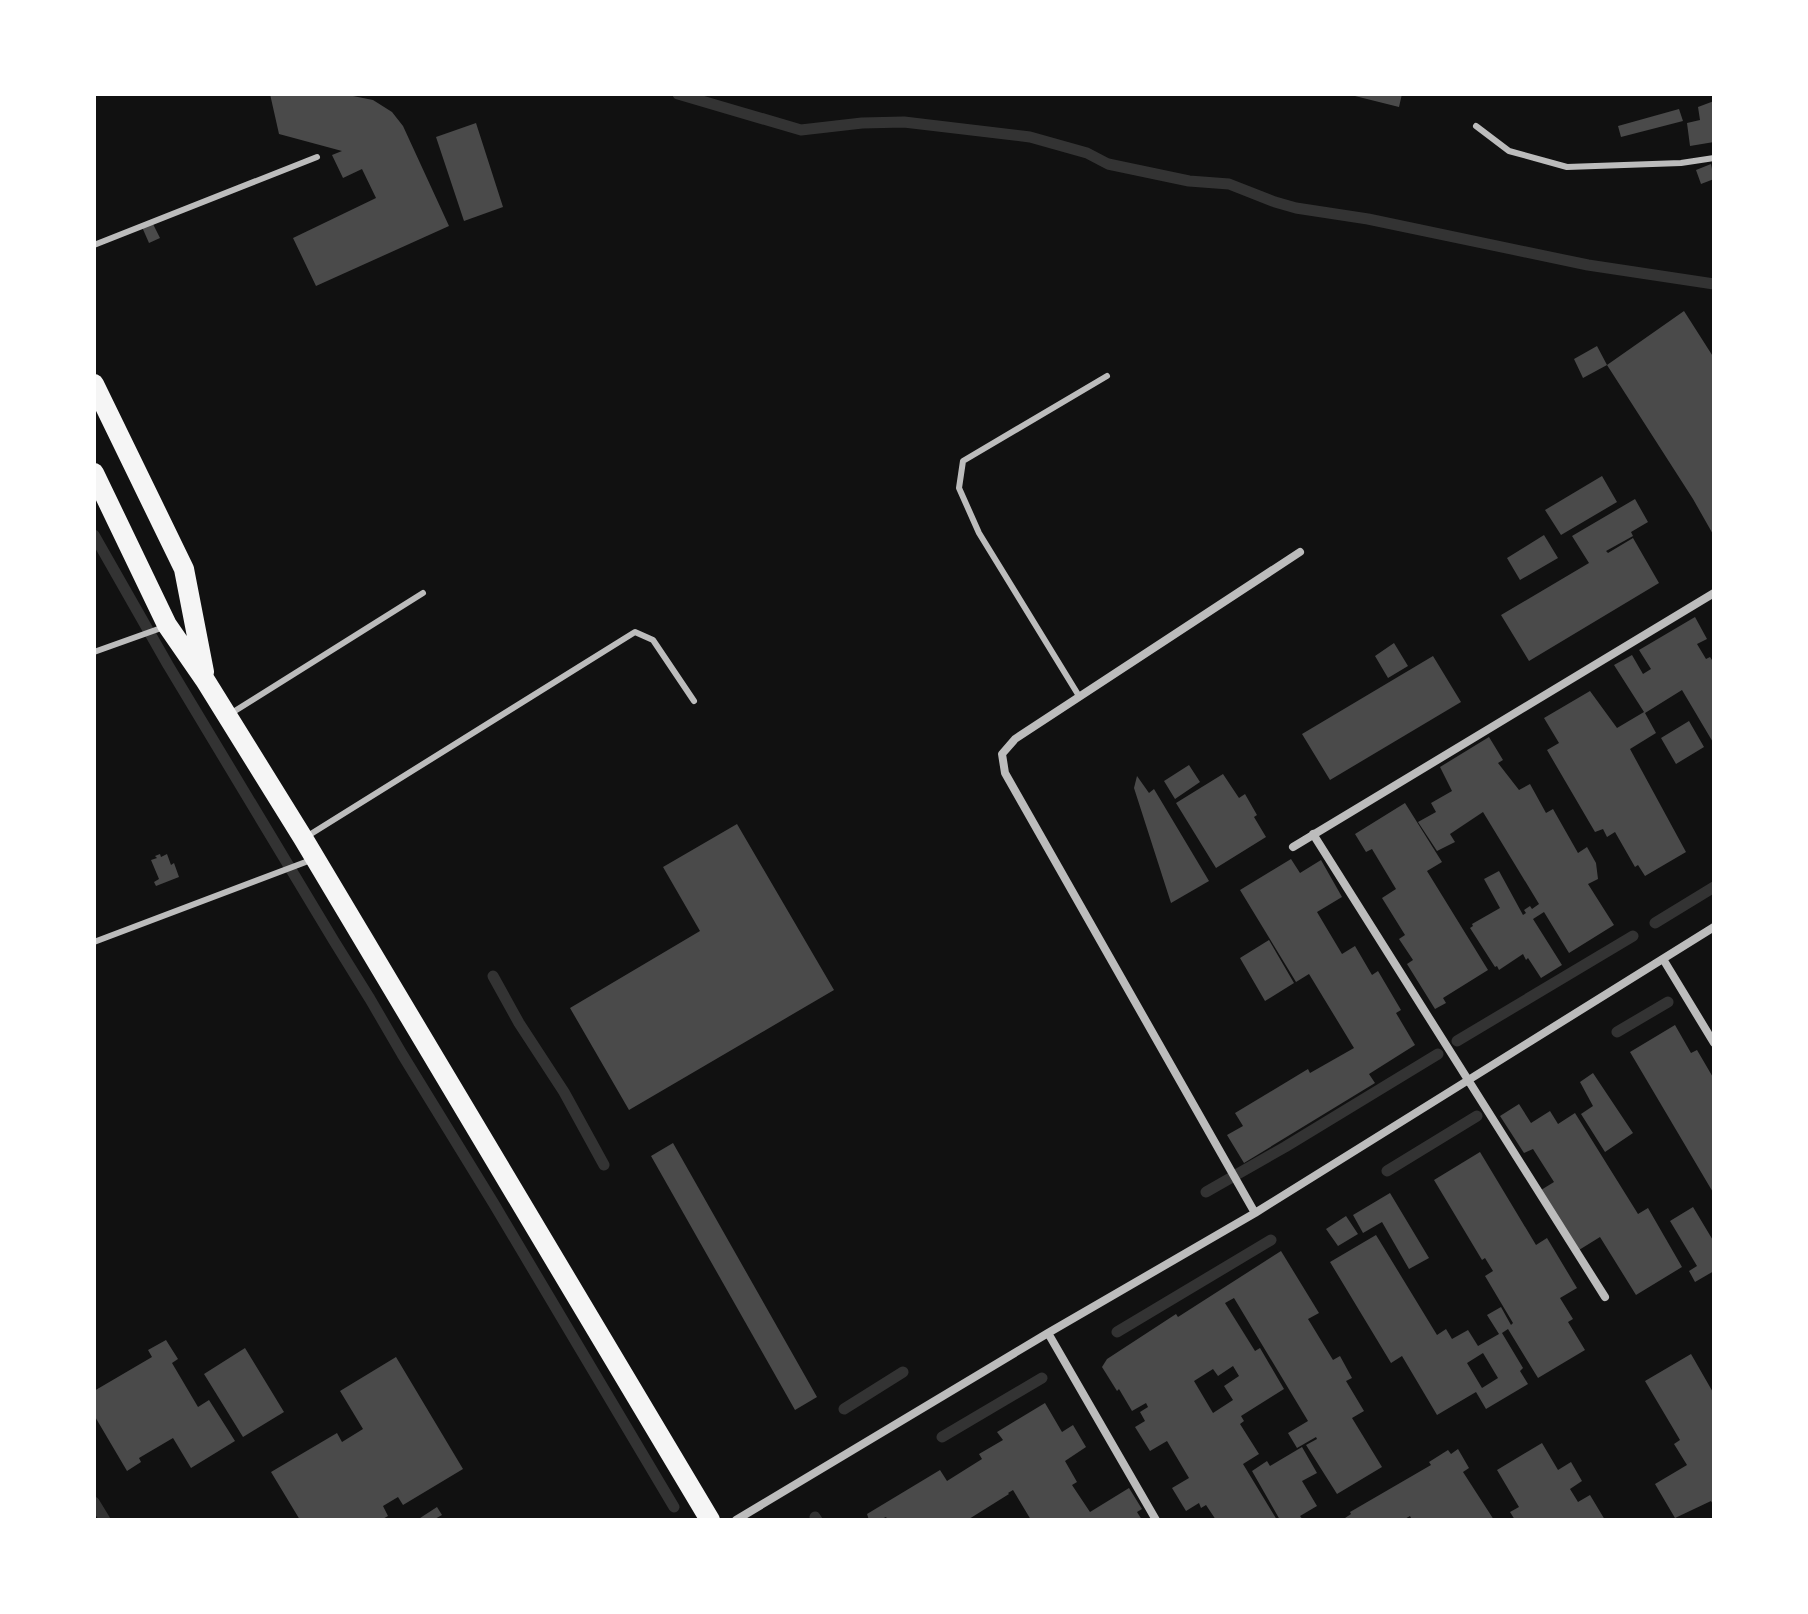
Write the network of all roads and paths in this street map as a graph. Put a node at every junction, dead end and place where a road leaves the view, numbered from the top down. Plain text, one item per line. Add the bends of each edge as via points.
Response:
1 (1476, 126) dead end
2 (317, 157) dead end
3 (1714, 158) edge
4 (94, 245) edge
5 (1107, 376) dead end
6 (94, 384) edge
7 (94, 473) edge
8 (1300, 552) dead end
9 (423, 593) dead end
10 (1714, 595) edge
11 (167, 625) junction
12 (94, 652) edge
13 (205, 680) junction
14 (1079, 696) junction
15 (694, 701) dead end
16 (227, 715) junction
17 (1313, 834) junction
18 (303, 838) junction
19 (1293, 847) dead end
20 (315, 859) junction
21 (1714, 927) edge
22 (94, 942) edge
23 (1663, 959) junction
24 (1714, 1043) edge
25 (1468, 1081) junction
26 (1255, 1213) junction
27 (1605, 1297) dead end
28 (1048, 1333) junction
29 (710, 1520) edge
30 (736, 1520) edge
31 (1156, 1520) edge

1 - 3 lane via 1509,151 1567,167
2 - 4 lane
5 - 14 lane via 963,461 959,488 979,533
6 - 13 main road via 184,569
7 - 11 main road
8 - 14 street
9 - 16 lane
10 - 17 street
11 - 12 lane
11 - 13 main road
13 - 16 main road
14 - 26 street via 1015,739 1002,754 1005,773
15 - 18 lane via 653,640 635,632
16 - 18 main road
17 - 19 street
17 - 25 street
18 - 20 main road
20 - 22 lane
20 - 29 main road
21 - 23 street
23 - 24 street
23 - 25 street
25 - 26 street
25 - 27 street
26 - 28 street
28 - 30 street
28 - 31 street

